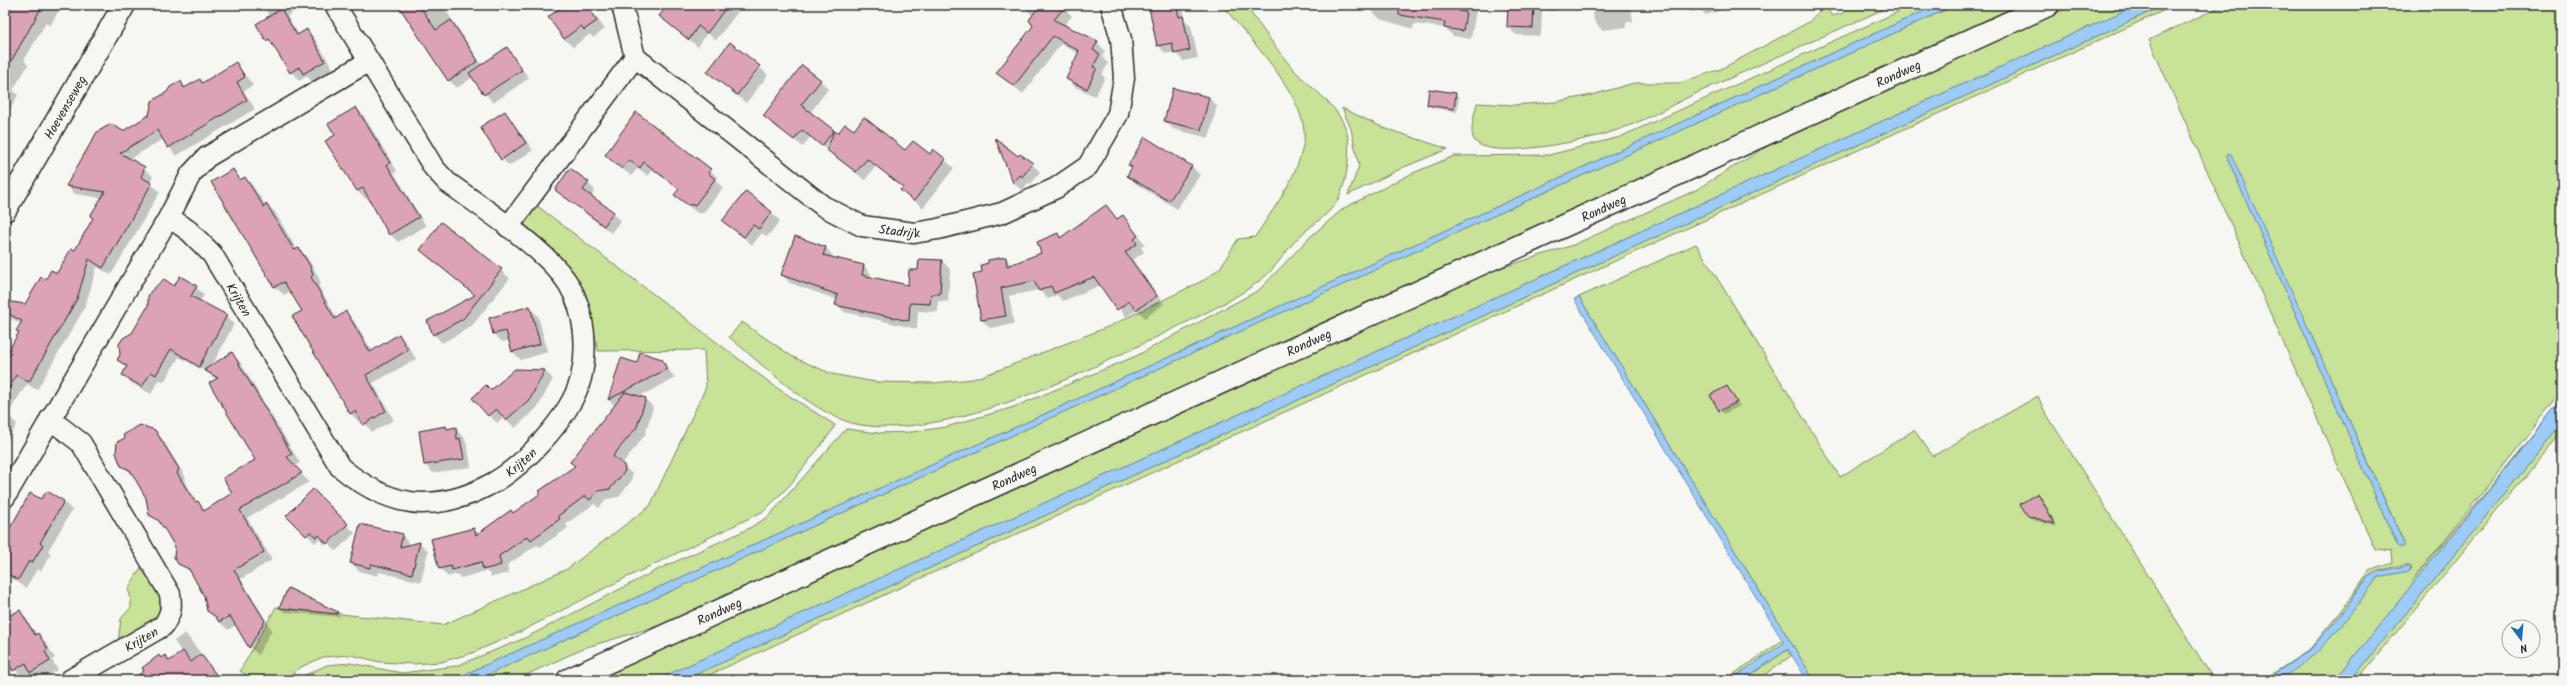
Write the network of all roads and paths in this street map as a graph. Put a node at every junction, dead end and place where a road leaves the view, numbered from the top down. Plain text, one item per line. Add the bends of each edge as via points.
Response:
1 (124, 5) edge
2 (335, 5) edge
3 (622, 5) edge
4 (1111, 5) edge
5 (2048, 5) edge
6 (635, 57) junction
7 (369, 61) junction
8 (5, 210) edge
9 (169, 217) junction
10 (508, 227) junction
11 (50, 419) junction
12 (5, 497) edge
13 (70, 680) edge
14 (568, 680) edge

1 - 8 main road, Hoevenseweg
2 - 7 street, Krijten
3 - 6 street
4 - 6 street, Stadrijk via 1121,39 1124,78 1118,114 1088,166 1056,188 1002,214 914,233 862,226 823,206
5 - 14 main road, Rondweg
6 - 10 street
7 - 9 street via 207,157 191,174
7 - 10 street, Krijten via 434,168 447,182
9 - 10 street, Krijten via 190,231 212,254 340,467 361,484 390,497 421,503 452,500 486,487 516,466 542,440 566,410 580,379 586,340 569,285 552,263
9 - 11 street
11 - 12 street
11 - 13 street, Krijten via 81,444 170,594 172,606 171,615 163,626

